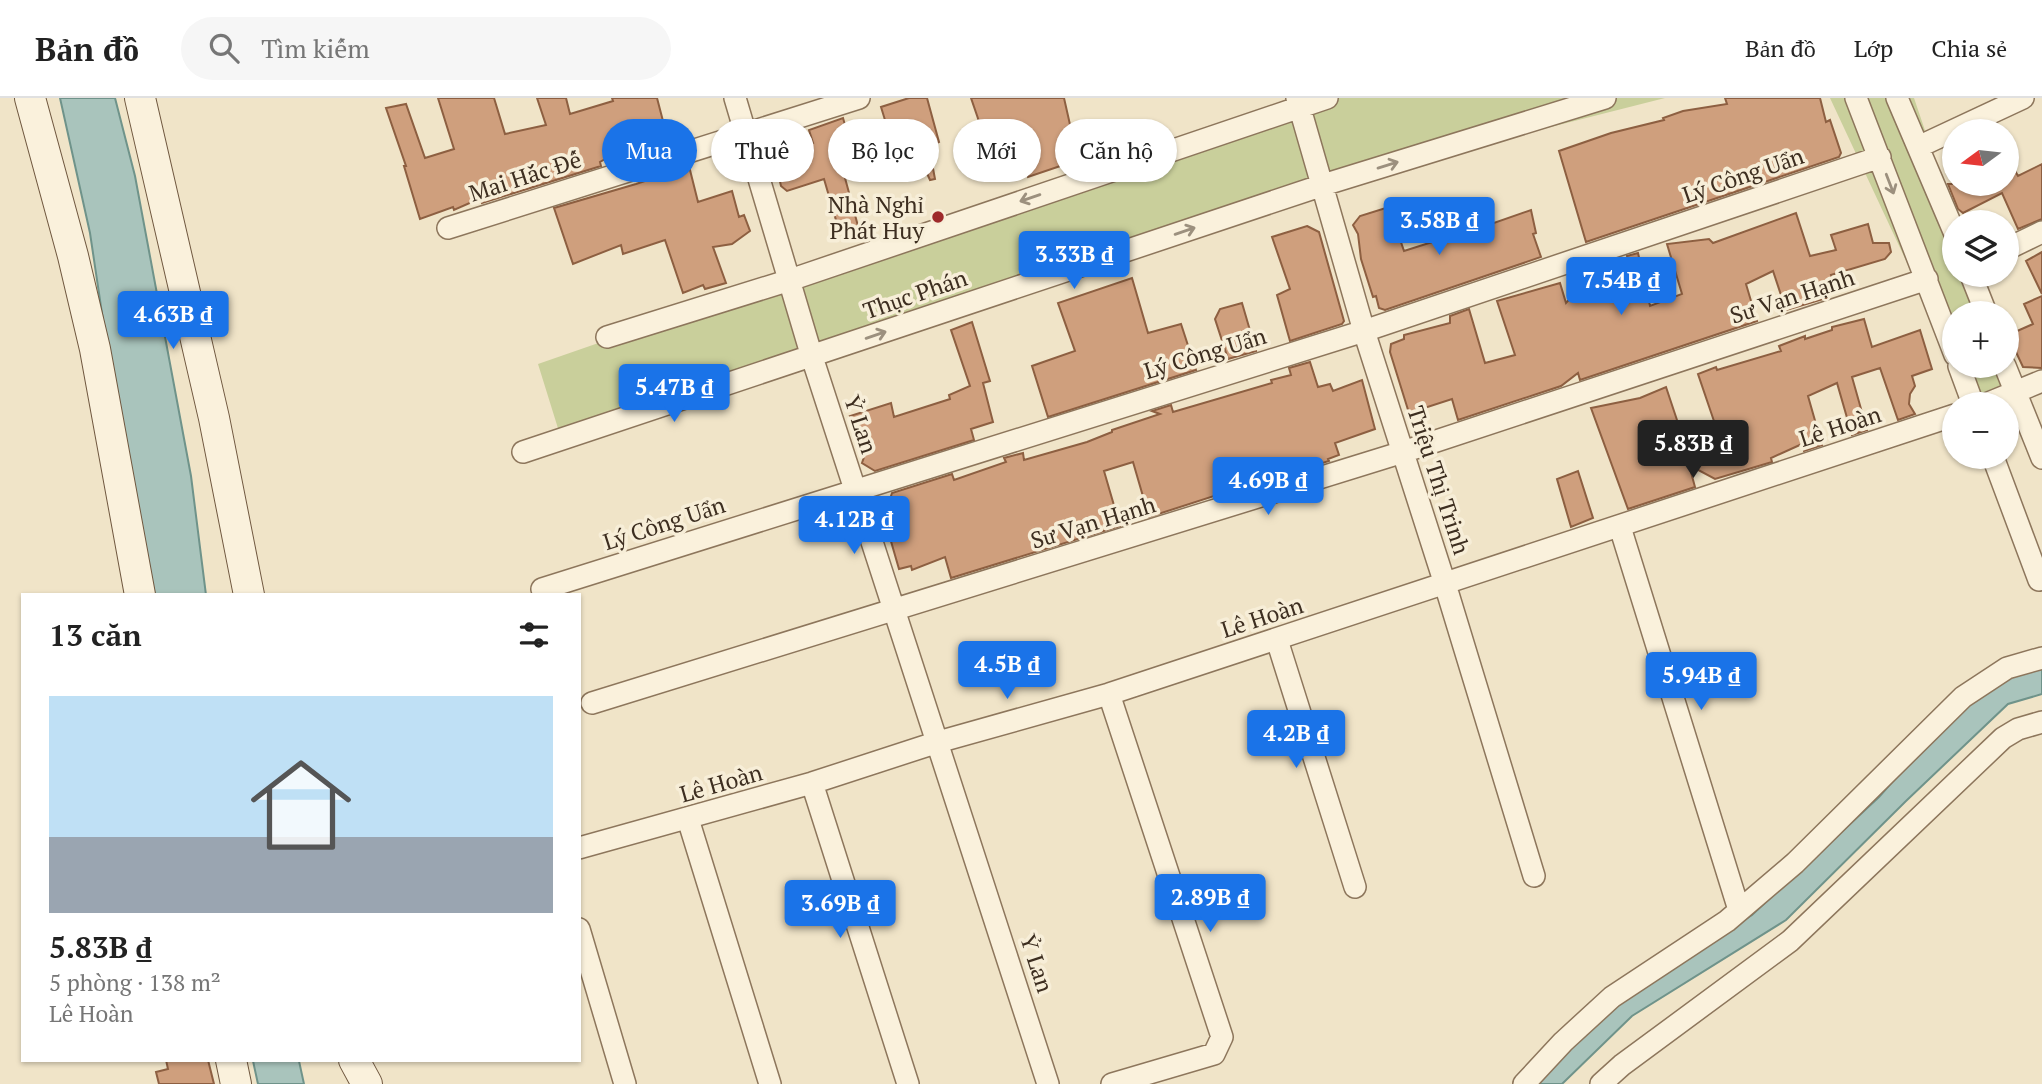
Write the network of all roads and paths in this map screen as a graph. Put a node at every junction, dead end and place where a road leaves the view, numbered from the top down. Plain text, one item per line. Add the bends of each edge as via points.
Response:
1 (30, 98) edge
2 (140, 98) edge
3 (734, 98) edge
4 (859, 98) edge
5 (1326, 98) edge
6 (1605, 98) edge
7 (1856, 98) edge
8 (1897, 98) edge
9 (2023, 98) edge
10 (1298, 102) edge
11 (741, 119) edge
12 (793, 119) edge
13 (711, 145) edge
14 (1918, 147) junction
15 (1880, 157) junction
16 (760, 182) edge
17 (1322, 185) junction
18 (1945, 210) edge
19 (447, 228) dead end
20 (2042, 232) edge
21 (2019, 243) edge
22 (1927, 279) junction
23 (790, 280) junction
24 (1942, 320) edge
25 (1364, 331) junction
26 (607, 337) dead end
27 (812, 356) junction
28 (2042, 381) edge
29 (2019, 392) edge
30 (2019, 403) edge
31 (1942, 419) edge
32 (523, 452) dead end
33 (1403, 453) junction
34 (2042, 458) edge
35 (1997, 469) edge
36 (855, 489) junction
37 (1620, 527) junction
38 (2039, 580) dead end
39 (1445, 584) junction
40 (542, 589) dead end
41 (140, 593) edge
42 (249, 593) edge
43 (893, 611) junction
44 (1277, 640) junction
45 (2042, 658) edge
46 (1109, 694) junction
47 (592, 703) dead end
48 (2042, 722) edge
49 (938, 742) junction
50 (812, 783) junction
51 (688, 820) junction
52 (581, 847) edge
53 (1534, 876) dead end
54 (1355, 887) dead end
55 (1740, 910) junction
56 (581, 936) edge
57 (231, 1062) edge
58 (355, 1062) edge
59 (236, 1084) edge
60 (367, 1084) edge
61 (625, 1084) edge
62 (770, 1084) edge
63 (908, 1084) edge
64 (1048, 1084) edge
65 (1112, 1084) edge
66 (1524, 1084) edge
67 (1601, 1084) edge

1 - 41 street via 95,349
2 - 42 street via 214,418
3 - 11 street, Ỷ Lan
4 - 12 street, Mai Hắc Đế
5 - 10 street
17 -> 6 street, Thục Phán
7 - 15 street
8 - 14 street
9 - 14 street
10 - 17 street, Triệu Thị Trinh
10 -> 23 street
13 - 19 street, Mai Hắc Đế
14 - 18 street
15 -> 22 street
15 - 25 street, Lý Công Uẩn
16 - 23 street, Ỷ Lan
17 - 25 street, Triệu Thị Trinh
27 -> 17 street, Thục Phán
20 - 21 street
22 - 24 street
22 - 33 street, Sư Vạn Hạnh
23 - 26 street
23 - 27 street, Ỷ Lan
25 - 33 street, Triệu Thị Trinh
25 - 36 street, Lý Công Uẩn
27 - 32 street, Thục Phán
27 - 36 street, Ỷ Lan
28 - 29 street
30 - 34 street
31 - 37 street, Lê Hoàn
33 - 39 street, Triệu Thị Trinh
33 - 43 street, Sư Vạn Hạnh
35 - 38 street
36 - 40 street, Lý Công Uẩn
36 - 43 street, Ỷ Lan
37 - 39 street, Lê Hoàn
37 - 55 street
39 - 44 street, Lê Hoàn
39 - 53 street, Triệu Thị Trinh
43 - 47 street, Sư Vạn Hạnh
43 - 49 street, Ỷ Lan
44 - 46 street, Lê Hoàn
44 - 54 street
45 - 55 street via 2007,668 1963,697 1795,863
46 - 49 street, Lê Hoàn
46 - 65 street via 1222,1037 1213,1055
48 - 67 street via 2003,738 1790,941
49 - 50 street, Lê Hoàn
49 - 64 street, Ỷ Lan
50 - 51 street, Lê Hoàn
50 - 63 street
51 - 52 street, Lê Hoàn
51 - 62 street
55 - 66 street via 1612,997
56 - 61 street
57 - 59 street
58 - 60 street

